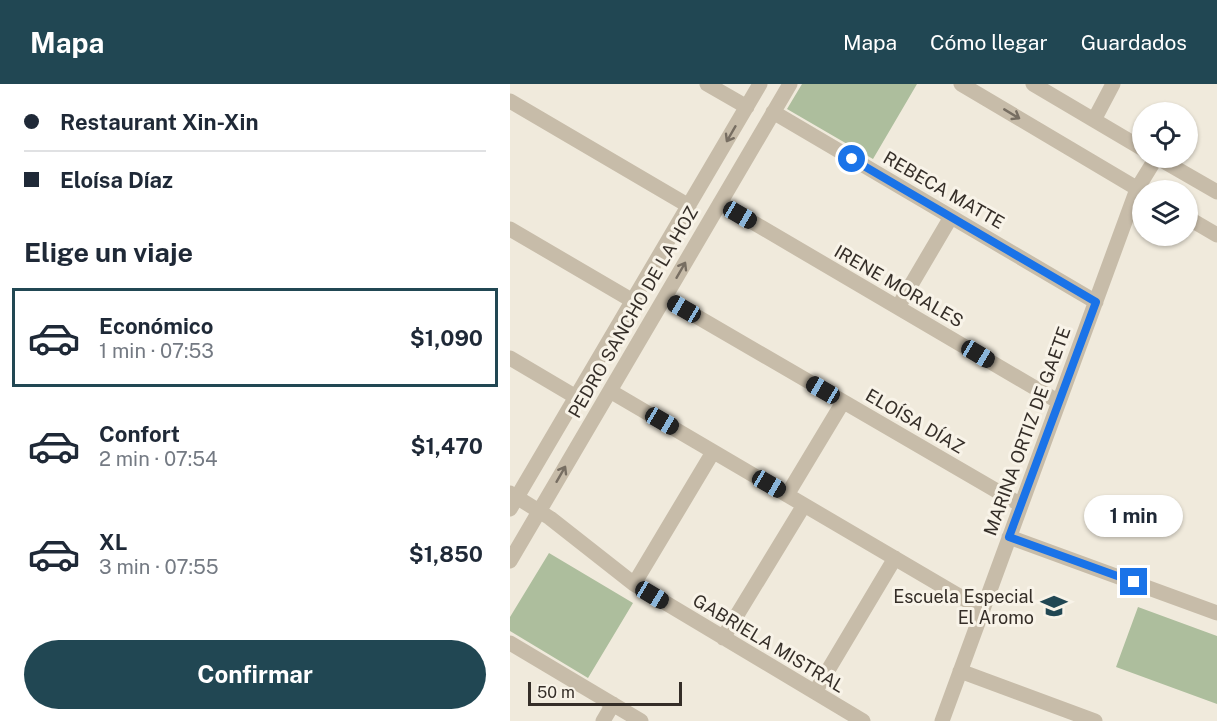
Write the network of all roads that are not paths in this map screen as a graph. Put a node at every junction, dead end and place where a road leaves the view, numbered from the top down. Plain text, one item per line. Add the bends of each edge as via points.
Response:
1 (707, 84) edge
2 (760, 84) edge
3 (790, 84) edge
4 (961, 84) edge
5 (1033, 84) edge
6 (1113, 84) edge
7 (510, 100) edge
8 (747, 107) junction
9 (773, 112) junction
10 (1094, 120) junction
11 (1132, 142) edge
12 (1175, 168) edge
13 (1132, 186) edge
14 (1217, 192) edge
15 (720, 203) junction
16 (689, 206) junction
17 (1132, 211) edge
18 (951, 217) junction
19 (1198, 224) edge
20 (510, 229) edge
21 (1217, 235) edge
22 (665, 298) junction
23 (633, 301) junction
24 (1096, 302) junction
25 (898, 307) junction
26 (510, 358) edge
27 (610, 391) junction
28 (576, 397) junction
29 (843, 402) junction
30 (1059, 402) junction
31 (713, 452) junction
32 (787, 495) junction
33 (512, 500) edge
34 (804, 505) junction
35 (1021, 505) junction
36 (539, 511) junction
37 (1009, 537) junction
38 (895, 558) junction
39 (510, 561) edge
40 (634, 584) junction
41 (983, 610) junction
42 (1217, 613) edge
43 (723, 638) junction
44 (510, 643) edge
45 (960, 671) junction
46 (815, 692) junction
47 (613, 704) junction
48 (603, 721) edge
49 (641, 721) edge
50 (863, 721) edge
51 (942, 721) edge
52 (1095, 721) edge

1 - 8 street
2 - 8 street, PEDRO SANCHO DE LA HOZ
3 - 9 street, PEDRO SANCHO DE LA HOZ
4 -> 13 street
5 - 10 street
6 - 10 street
7 - 16 street
8 -> 16 street, PEDRO SANCHO DE LA HOZ
9 - 15 street, PEDRO SANCHO DE LA HOZ
9 - 18 street, REBECA MATTE
10 - 11 street
12 - 14 street
22 -> 15 street, PEDRO SANCHO DE LA HOZ
15 - 25 street, IRENE MORALES
16 - 23 street, PEDRO SANCHO DE LA HOZ
17 - 24 street, MARINA ORTIZ DE GAETE
18 - 24 street, REBECA MATTE
18 - 25 street
19 - 21 street
20 - 23 street
22 - 27 street, PEDRO SANCHO DE LA HOZ
22 - 29 street, ELOÍSA DÍAZ
23 - 28 street, PEDRO SANCHO DE LA HOZ
24 - 30 street, MARINA ORTIZ DE GAETE
25 - 30 street, IRENE MORALES
26 - 28 street
27 - 31 street
36 -> 27 street, PEDRO SANCHO DE LA HOZ
28 - 33 street, PEDRO SANCHO DE LA HOZ
29 - 32 street
29 - 35 street, ELOÍSA DÍAZ
30 - 35 street, MARINA ORTIZ DE GAETE
31 - 32 street
31 - 40 street
32 - 34 street
33 - 36 street, GABRIELA MISTRAL
34 - 38 street
34 - 43 street
35 - 37 street, MARINA ORTIZ DE GAETE
36 - 39 street, PEDRO SANCHO DE LA HOZ
36 - 40 street, GABRIELA MISTRAL
37 - 41 street, MARINA ORTIZ DE GAETE
37 - 42 street
38 - 41 street
38 - 46 street
40 - 43 street, GABRIELA MISTRAL
41 - 45 street, MARINA ORTIZ DE GAETE
43 - 46 street, GABRIELA MISTRAL
44 - 47 street
45 - 51 street, MARINA ORTIZ DE GAETE
45 - 52 street
46 - 50 street, GABRIELA MISTRAL
47 - 48 street
47 - 49 street

